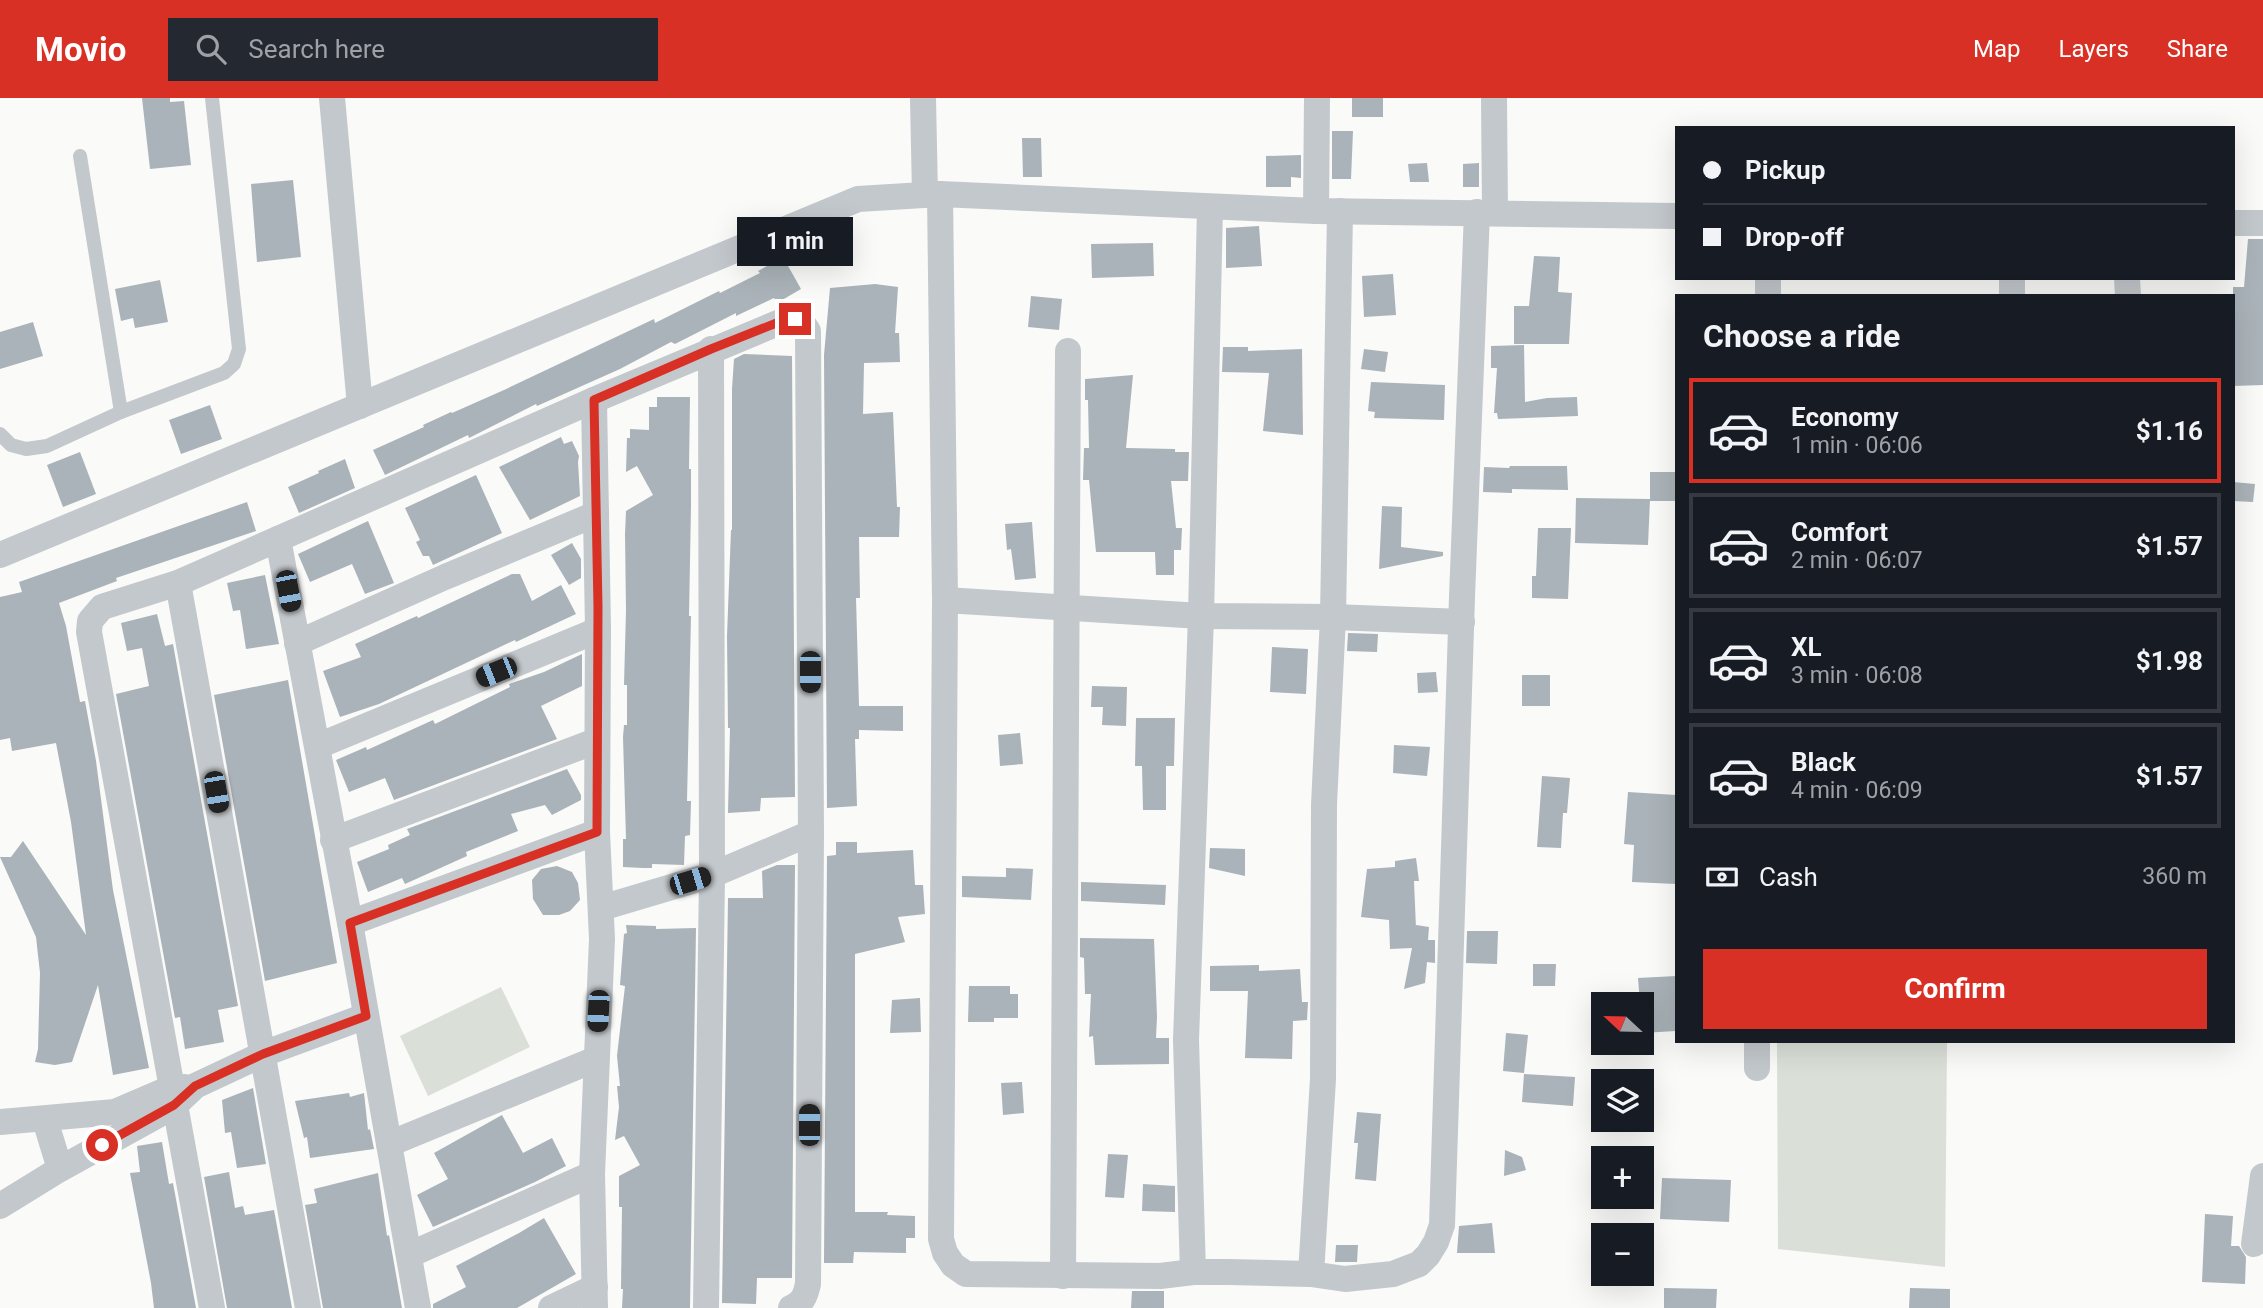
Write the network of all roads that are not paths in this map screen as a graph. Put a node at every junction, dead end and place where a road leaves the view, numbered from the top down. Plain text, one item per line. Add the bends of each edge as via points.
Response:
1 (212, 98) edge
2 (332, 98) edge
3 (923, 98) edge
4 (1317, 98) edge
5 (1494, 98) edge
6 (80, 156) dead end
7 (932, 195) junction
8 (1210, 206) junction
9 (1328, 211) junction
10 (1486, 212) junction
11 (1675, 216) edge
12 (2235, 223) edge
13 (2263, 223) edge
14 (711, 349) junction
15 (1068, 351) dead end
16 (594, 400) junction
17 (360, 406) junction
18 (121, 412) junction
19 (0, 433) edge
20 (596, 514) junction
21 (278, 539) junction
22 (0, 555) edge
23 (178, 583) junction
24 (946, 600) junction
25 (1068, 608) junction
26 (1201, 616) junction
27 (1333, 617) junction
28 (1462, 622) junction
29 (598, 630) junction
30 (298, 643) junction
31 (596, 741) junction
32 (318, 746) junction
33 (597, 832) junction
34 (811, 833) junction
35 (333, 840) junction
36 (712, 875) junction
37 (601, 908) junction
38 (350, 923) junction
39 (366, 1016) junction
40 (1757, 1043) edge
41 (263, 1054) junction
42 (596, 1059) junction
43 (1757, 1069) dead end
44 (180, 1093) junction
45 (45, 1119) junction
46 (0, 1122) edge
47 (389, 1144) junction
48 (60, 1169) junction
49 (592, 1174) junction
50 (2263, 1176) edge
51 (0, 1206) edge
52 (2254, 1244) dead end
53 (409, 1255) junction
54 (1193, 1272) junction
55 (1311, 1274) junction
56 (1063, 1276) junction
57 (595, 1297) edge
58 (212, 1308) edge
59 (308, 1308) edge
60 (418, 1308) edge
61 (551, 1308) edge
62 (706, 1308) edge
63 (791, 1308) edge

1 - 18 lane via 237,359 225,373
2 - 17 street
3 - 7 street
4 - 9 street
5 - 10 street
6 - 18 lane
7 - 8 street
7 - 17 street via 858,199
7 - 24 street
8 - 9 street
8 - 26 street
9 - 10 street
9 - 27 street
10 - 11 street
10 - 28 street
12 - 13 street
14 - 16 street
14 - 34 street via 789,318 801,321 808,331
14 - 36 street
15 - 25 street
16 - 20 street
16 - 21 street
17 - 22 street
18 - 19 lane via 47,446 26,449 11,445
20 - 29 street
20 - 30 street
21 - 23 street
21 - 30 street
23 - 41 street
23 - 44 street via 102,607 90,621 89,632
24 - 25 street
24 - 56 street via 941,1239 953,1265 966,1274
25 - 26 street
25 - 56 street
26 - 27 street
26 - 54 street via 1186,1040
27 - 28 street
27 - 55 street via 1324,805 1323,1079
28 - 55 street via 1442,1225 1419,1264 1393,1274 1345,1279
29 - 31 street
29 - 32 street
30 - 32 street
31 - 33 street
31 - 35 street
32 - 35 street
33 - 37 street
33 - 38 street
34 - 36 street
34 - 63 street via 808,1284 804,1299
35 - 38 street
36 - 37 street
36 - 62 street
37 - 42 street
38 - 39 street
39 - 41 street
39 - 47 street
40 - 43 street
41 - 44 street
41 - 59 street
42 - 47 street
42 - 49 street
44 - 45 street via 115,1112
44 - 48 street
44 - 58 street
45 - 46 street
45 - 48 street
47 - 53 street
48 - 51 street
49 - 53 street
49 - 57 street
50 - 52 street
53 - 60 street
54 - 55 street
54 - 56 street
57 - 61 street

